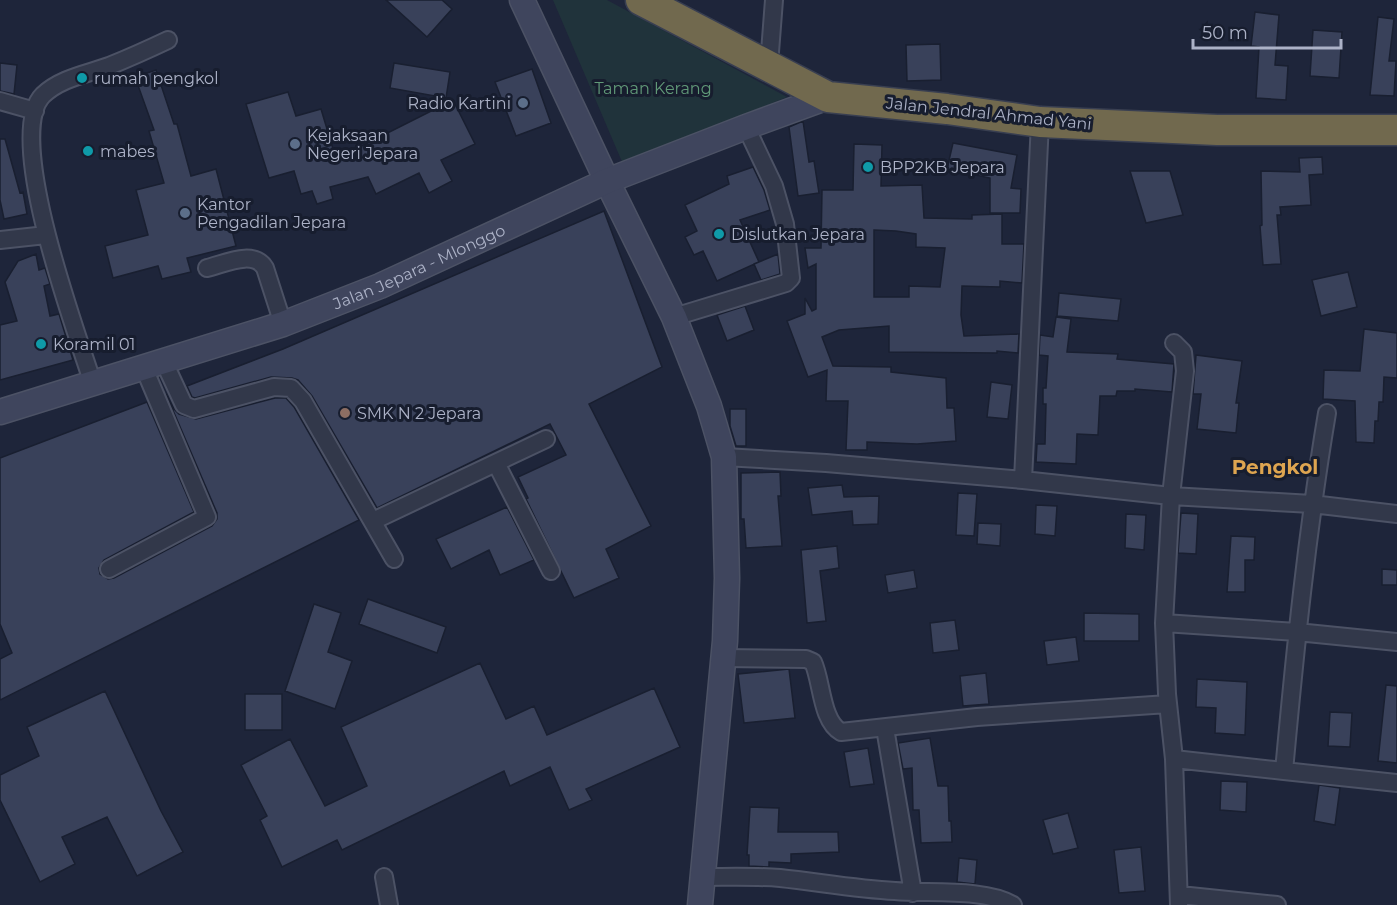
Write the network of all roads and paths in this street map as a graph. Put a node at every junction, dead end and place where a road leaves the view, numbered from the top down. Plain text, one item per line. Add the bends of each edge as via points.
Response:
1 (522, 0) edge
2 (641, 0) edge
3 (774, 0) edge
4 (168, 40) dead end
5 (769, 65) junction
6 (828, 97) junction
7 (0, 100) edge
8 (35, 111) junction
9 (1040, 122) junction
10 (746, 127) junction
11 (1397, 130) edge
12 (608, 181) junction
13 (46, 235) junction
14 (0, 240) edge
15 (207, 268) dead end
16 (674, 317) junction
17 (283, 324) junction
18 (1174, 343) dead end
19 (154, 365) junction
20 (93, 384) junction
21 (0, 412) edge
22 (1327, 413) dead end
23 (546, 439) dead end
24 (724, 457) junction
25 (496, 463) junction
26 (1023, 480) junction
27 (1171, 496) junction
28 (1312, 504) junction
29 (1397, 514) edge
30 (373, 521) junction
31 (394, 560) dead end
32 (109, 569) dead end
33 (550, 571) dead end
34 (1164, 623) junction
35 (1297, 632) junction
36 (1397, 642) edge
37 (723, 658) junction
38 (1168, 704) junction
39 (885, 728) junction
40 (1174, 759) junction
41 (1284, 771) junction
42 (1397, 783) edge
43 (702, 877) junction
44 (384, 878) dead end
45 (900, 896) edge
46 (1179, 900) edge
47 (389, 905) edge
48 (700, 905) edge
49 (1013, 905) edge
50 (1277, 905) edge

1 - 12 street
2 - 5 highway, Jalan Jendral Ahmad Yani
3 - 5 street
4 - 8 street via 51,89 36,104
5 - 6 highway, Jalan Jendral Ahmad Yani
6 - 9 highway, Jalan Jendral Ahmad Yani
6 - 10 street, Jalan Jepara - Mlonggo
7 - 8 street
8 - 13 street via 32,152
9 - 11 highway, Jalan Jendral Ahmad Yani via 1217,130
9 - 26 street
10 - 12 street, Jalan Jepara - Mlonggo
10 - 16 street via 774,186 785,224 791,278 786,284
12 - 16 street
12 - 17 street, Jalan Jepara - Mlonggo via 380,286
13 - 14 street
13 - 20 street
15 - 17 street via 251,257 260,261
16 - 24 street via 709,405
17 - 19 street, Jalan Jepara - Mlonggo
18 - 27 street via 1183,352 1185,371
19 - 20 street, Jalan Jepara - Mlonggo
19 - 30 street via 184,405 194,410 274,387 291,388 303,401
19 - 32 street via 207,517
20 - 21 street, Jalan Jepara - Mlonggo
22 - 28 street
23 - 25 street
24 - 26 street
24 - 37 street via 727,578
25 - 30 street
25 - 33 street
26 - 27 street
27 - 28 street
27 - 34 street
28 - 29 street
28 - 35 street
30 - 31 street
34 - 35 street
34 - 38 street
35 - 36 street
35 - 41 street
37 - 39 street via 813,662 834,728 842,732
37 - 43 street
38 - 39 street via 977,717
38 - 40 street
39 - 45 street
40 - 41 street
40 - 46 street
41 - 42 street
43 - 45 street via 779,878
43 - 48 street
44 - 47 street
45 - 49 street via 949,893 987,897
46 - 50 street

